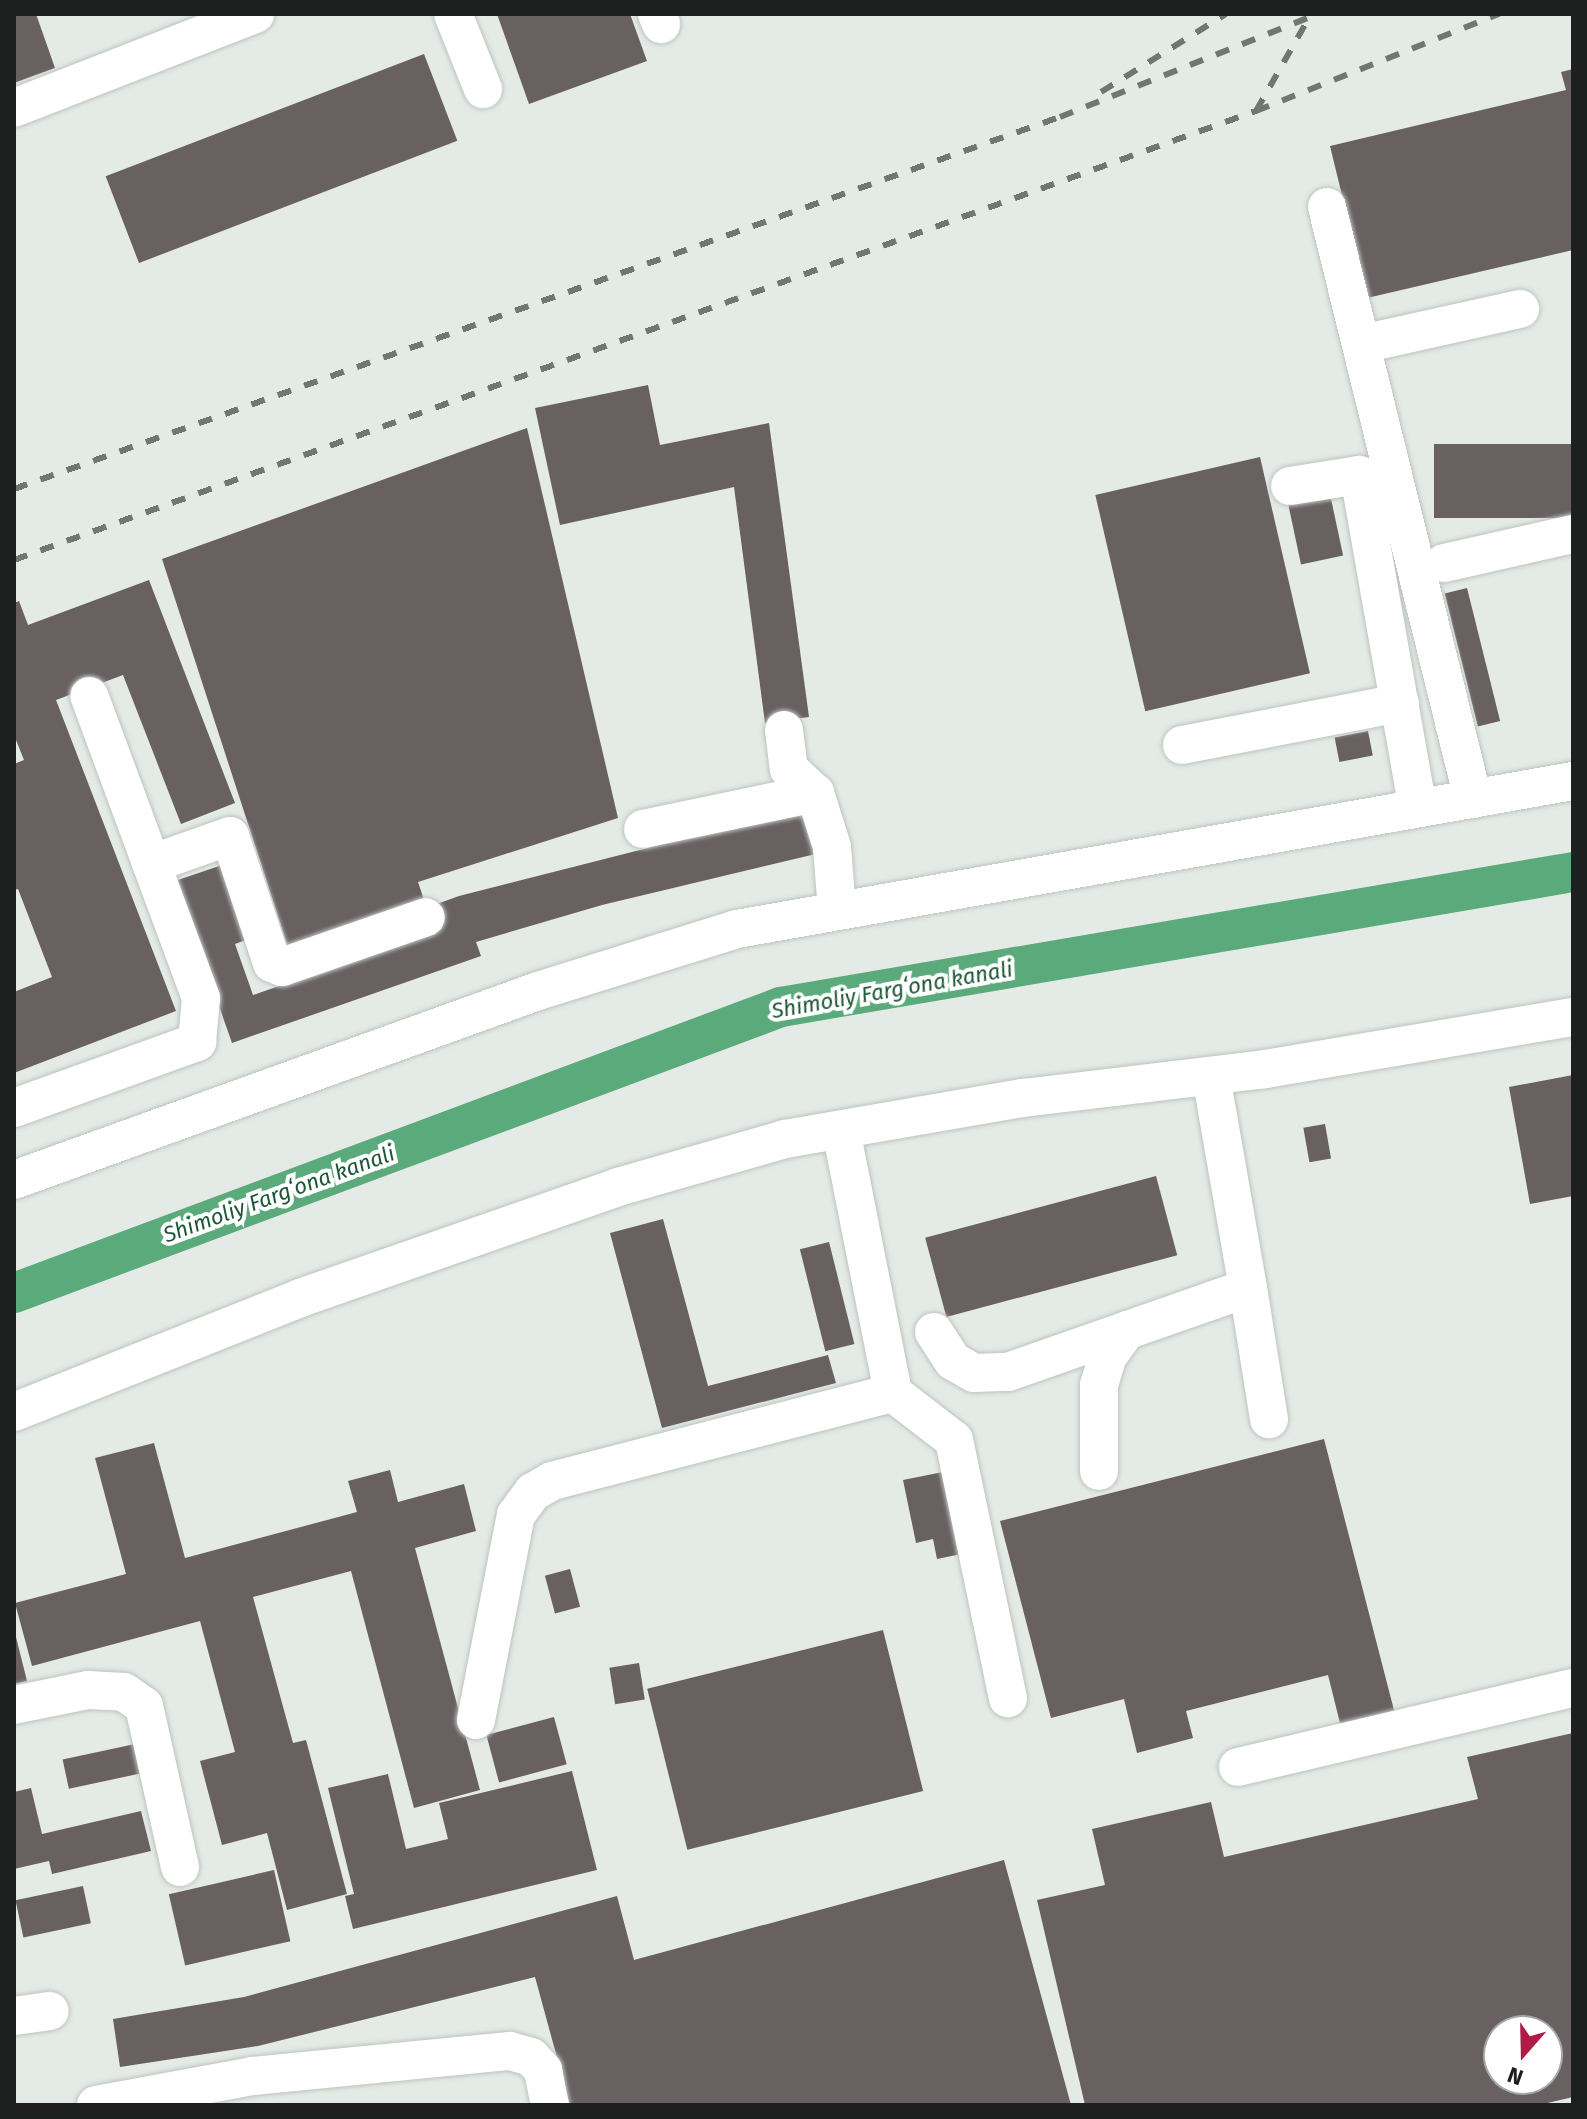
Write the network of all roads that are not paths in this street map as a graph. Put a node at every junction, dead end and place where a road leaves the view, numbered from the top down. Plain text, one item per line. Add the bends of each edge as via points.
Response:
1 (255, 14) edge
2 (453, 14) edge
3 (483, 89) dead end
4 (14, 108) edge
5 (1327, 207) dead end
6 (1520, 309) dead end
7 (1362, 344) junction
8 (1290, 486) dead end
9 (1573, 534) edge
10 (1444, 563) dead end
11 (89, 696) dead end
12 (1400, 703) junction
13 (784, 730) dead end
14 (1182, 745) dead end
15 (1573, 781) edge
16 (815, 793) junction
17 (1473, 799) junction
18 (1417, 805) junction
19 (643, 829) dead end
20 (151, 864) junction
21 (837, 911) junction
22 (426, 917) dead end
23 (1573, 1017) edge
24 (1211, 1076) junction
25 (14, 1108) edge
26 (841, 1130) junction
27 (14, 1180) edge
28 (1248, 1288) junction
29 (1127, 1330) junction
30 (934, 1332) dead end
31 (893, 1393) junction
32 (14, 1412) edge
33 (1269, 1419) dead end
34 (1099, 1471) dead end
35 (1573, 1688) edge
36 (1008, 1698) dead end
37 (14, 1705) edge
38 (476, 1720) dead end
39 (1238, 1767) dead end
40 (180, 1867) dead end
41 (96, 2105) edge
42 (550, 2105) edge

1 - 4 street
2 - 3 street
5 - 7 street
6 - 7 street
7 - 17 street
8 - 12 street via 1359,475
9 - 10 street
11 - 20 street
12 - 14 street
12 - 18 street
13 - 16 street via 789,769
15 - 17 street
16 - 19 street
16 - 21 street via 832,847
17 - 18 street
18 - 21 street
20 - 22 street via 230,836 272,963 282,967
20 - 25 street via 201,998 197,1042
21 - 27 street via 737,929 538,991
23 - 24 street
24 - 26 street via 1023,1098
24 - 28 street
26 - 31 street
26 - 32 street via 785,1139 618,1187 300,1298
28 - 29 street
28 - 33 street
29 - 30 street via 1008,1372 974,1373 953,1361
29 - 34 street via 1108,1356 1099,1385
31 - 36 street via 954,1440
31 - 38 street via 552,1481 533,1492 516,1515
35 - 39 street
37 - 40 street via 88,1690 124,1692 144,1706
41 - 42 street via 253,2076 510,2051 531,2057 543,2070

